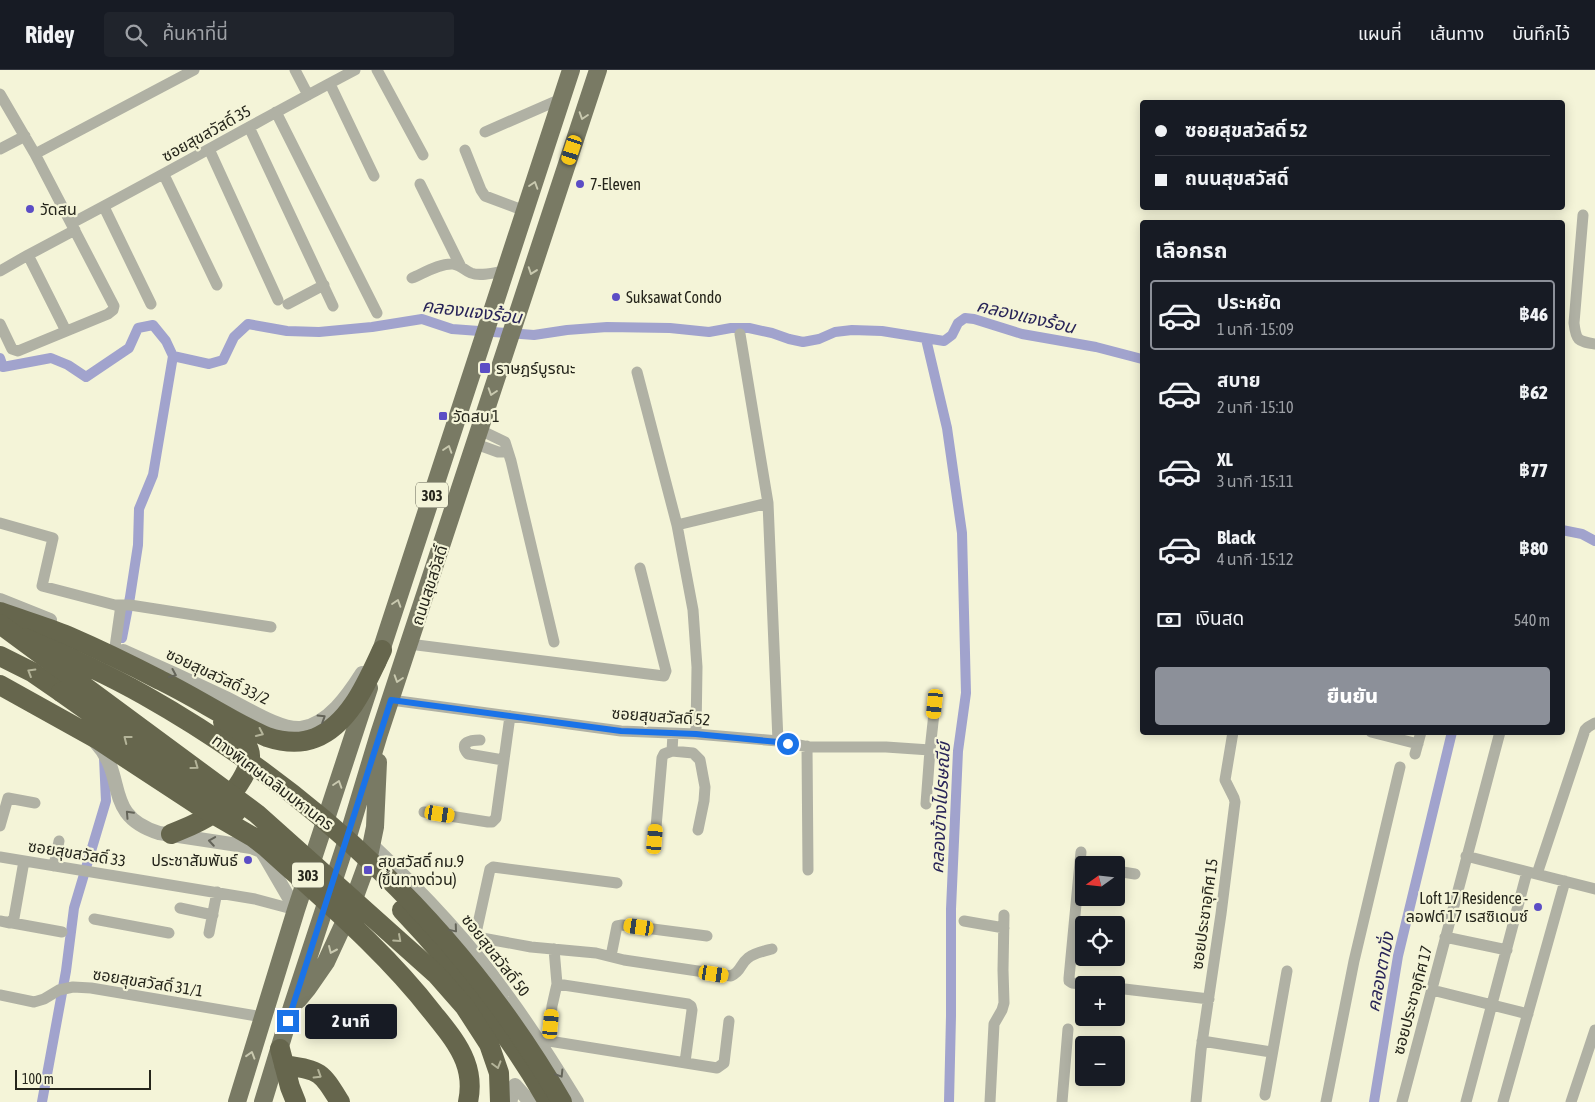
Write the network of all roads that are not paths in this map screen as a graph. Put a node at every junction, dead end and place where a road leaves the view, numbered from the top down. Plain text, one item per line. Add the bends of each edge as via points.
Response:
1 (194, 70) edge
2 (295, 70) edge
3 (355, 70) edge
4 (377, 70) edge
5 (571, 70) edge
6 (598, 70) edge
7 (330, 84) junction
8 (0, 94) edge
9 (308, 94) junction
10 (562, 98) junction
11 (276, 112) junction
12 (249, 127) junction
13 (485, 132) dead end
14 (25, 136) junction
15 (0, 149) edge
16 (209, 149) junction
17 (465, 150) dead end
18 (35, 154) junction
19 (423, 155) dead end
20 (164, 175) junction
21 (374, 176) dead end
22 (420, 184) dead end
23 (104, 207) junction
24 (525, 211) junction
25 (1583, 215) dead end
26 (74, 227) junction
27 (28, 255) junction
28 (461, 267) junction
29 (0, 271) edge
30 (506, 271) junction
31 (412, 278) dead end
32 (216, 285) dead end
33 (324, 285) junction
34 (151, 304) dead end
35 (333, 306) dead end
36 (377, 313) dead end
37 (0, 324) edge
38 (66, 331) junction
39 (740, 334) dead end
40 (1595, 344) edge
41 (637, 372) dead end
42 (478, 437) junction
43 (768, 503) junction
44 (0, 523) edge
45 (677, 525) junction
46 (640, 568) dead end
47 (0, 600) edge
48 (125, 605) junction
49 (0, 612) edge
50 (0, 624) edge
51 (272, 627) dead end
52 (0, 628) edge
53 (385, 641) junction
54 (0, 642) edge
55 (554, 642) dead end
56 (22, 644) junction
57 (409, 644) junction
58 (115, 647) junction
59 (0, 656) edge
60 (0, 685) edge
61 (0, 690) edge
62 (391, 700) junction
63 (201, 702) junction
64 (935, 704) dead end
65 (510, 716) junction
66 (1595, 723) edge
67 (379, 734) junction
68 (673, 734) junction
69 (696, 734) junction
70 (1232, 735) edge
71 (1379, 735) edge
72 (1420, 735) edge
73 (1499, 735) edge
74 (480, 740) dead end
75 (778, 742) junction
76 (807, 746) junction
77 (930, 750) junction
78 (672, 751) junction
79 (503, 760) junction
80 (1400, 767) dead end
81 (35, 803) dead end
82 (926, 804) dead end
83 (424, 812) dead end
84 (0, 826) edge
85 (698, 830) dead end
86 (171, 834) junction
87 (655, 839) dead end
88 (59, 841) dead end
89 (371, 844) junction
90 (1081, 852) dead end
91 (1081, 856) edge
92 (1466, 856) junction
93 (0, 857) edge
94 (24, 861) junction
95 (54, 866) junction
96 (808, 870) dead end
97 (1125, 872) edge
98 (1532, 873) junction
99 (1135, 874) dead end
100 (1565, 881) junction
101 (617, 883) dead end
102 (1595, 889) edge
103 (217, 892) junction
104 (1077, 906) edge
105 (180, 908) dead end
106 (296, 910) junction
107 (213, 915) junction
108 (1004, 916) dead end
109 (94, 919) dead end
110 (964, 921) dead end
111 (4, 922) edge
112 (1004, 928) junction
113 (62, 932) dead end
114 (169, 933) dead end
115 (209, 933) dead end
116 (707, 936) dead end
117 (1445, 937) junction
118 (554, 949) junction
119 (772, 949) dead end
120 (1506, 950) junction
121 (610, 956) junction
122 (1287, 972) dead end
123 (1075, 983) edge
124 (556, 984) junction
125 (1125, 989) edge
126 (1432, 990) junction
127 (0, 995) edge
128 (1209, 999) junction
129 (1492, 1005) junction
130 (292, 1007) junction
131 (1528, 1014) junction
132 (263, 1017) junction
133 (729, 1021) dead end
134 (1068, 1029) dead end
135 (1595, 1030) edge
136 (1202, 1041) junction
137 (546, 1043) junction
138 (1271, 1052) junction
139 (282, 1057) junction
140 (685, 1062) junction
141 (515, 1085) joint
142 (1265, 1095) dead end
143 (237, 1102) edge
144 (263, 1102) edge
145 (296, 1102) edge
146 (340, 1102) edge
147 (468, 1102) edge
148 (479, 1102) edge
149 (500, 1102) edge
150 (512, 1102) edge
151 (530, 1102) edge
152 (548, 1102) edge
153 (562, 1102) edge
154 (577, 1102) edge
155 (990, 1102) edge
156 (1062, 1102) edge
157 (1196, 1102) edge
158 (1326, 1102) edge
159 (1402, 1102) edge
160 (1466, 1102) edge
161 (1503, 1102) edge
162 (1571, 1102) edge

1 - 18 street
2 - 9 street
3 - 7 street, ซอยสุขสวัสดิ์ 35
4 - 19 street
5 - 10 main road, ถนนสุขสวัสดิ์ / 303
6 -> 42 main road, ถนนสุขสวัสดิ์ / 303
7 - 9 street, ซอยสุขสวัสดิ์ 35
7 - 21 street
8 - 14 street
9 - 11 street, ซอยสุขสวัสดิ์ 35
10 - 13 street
24 -> 10 main road, ถนนสุขสวัสดิ์ / 303
11 - 12 street, ซอยสุขสวัสดิ์ 35
11 - 36 street
12 - 16 street, ซอยสุขสวัสดิ์ 35
12 - 33 street
14 - 15 street
14 - 18 street
16 - 20 street, ซอยสุขสวัสดิ์ 35
16 - 33 street via 283,302
17 - 24 street via 485,196
18 - 26 street
20 - 23 street, ซอยสุขสวัสดิ์ 35
20 - 32 street
22 - 28 street
23 - 26 street, ซอยสุขสวัสดิ์ 35
23 - 34 street
24 - 30 main road, ถนนสุขสวัสดิ์ / 303
25 - 40 street via 1574,323 1577,338
26 - 27 street, ซอยสุขสวัสดิ์ 35
26 - 38 street via 114,306 108,314
27 - 29 street, ซอยสุขสวัสดิ์ 35
27 - 38 street
28 - 30 street via 471,273
28 - 31 street via 444,265
53 -> 30 main road, ถนนสุขสวัสดิ์ / 303
33 - 35 street
37 - 38 street via 12,349 18,351
39 - 43 street
41 - 45 street
42 - 55 street via 505,442
42 - 57 main road, ถนนสุขสวัสดิ์ / 303
43 - 45 street
43 - 75 street
44 - 48 street via 53,538 42,586
45 - 69 street via 694,627
46 - 57 street via 666,671 664,676
47 - 58 street, ซอยสุขสวัสดิ์ 33/2
48 - 51 street
48 - 58 street
49 - 63 highway via 68,636
50 -> 149 highway, bridge via 258,814 436,974 466,1007 489,1044 499,1073
52 - 56 highway, ทางพิเศษเฉลิมมหานคร
58 -> 53 street, ซอยสุขสวัสดิ์ 33/2 via 293,728 317,722 329,714 354,686
63 -> 53 highway via 268,737 291,742 315,738 338,724 347,713 370,675
106 -> 53 main road, ถนนสุขสวัสดิ์ / 303
54 - 56 highway, ทางพิเศษเฉลิมมหานคร
56 - 152 highway, ทางพิเศษเฉลิมมหานคร, bridge via 195,741 272,794 337,847 402,910 448,962 504,1035
56 - 153 highway, ทางพิเศษเฉลิมมหานคร, bridge via 115,680 195,725 270,776 342,835 402,892 457,952 513,1026
57 -> 62 main road, ถนนสุขสวัสดิ์ / 303
148 -> 59 highway, bridge via 478,1070 468,1044 451,1018 394,954 341,904 249,821 168,770 32,672
60 - 147 highway, bridge via 97,739 266,847 374,948 430,1008 465,1062 470,1083
86 -> 61 street via 149,830 124,811 110,765 100,747 70,723
62 - 65 street, ซอยสุขสวัสดิ์ 52
62 - 67 main road, ถนนสุขสวัสดิ์ / 303
63 - 86 highway via 248,747 250,765 242,780 212,814
64 - 77 street
65 - 68 street, ซอยสุขสวัสดิ์ 52 via 621,731
65 - 79 street
66 - 98 street via 1585,730
67 - 89 main road
67 - 130 main road, ถนนสุขสวัสดิ์ / 303
68 - 69 street, ซอยสุขสวัสดิ์ 52
68 - 78 street
69 - 75 street, ซอยสุขสวัสดิ์ 52
70 - 128 street, ซอยประชาอุทิศ 15 via 1225,780 1235,802
71 - 72 street via 1417,749
73 - 92 street, ซอยประชาอุทิศ 17
74 - 79 street via 467,741 468,754
75 - 76 street, ซอยสุขสวัสดิ์ 52
76 - 77 street, ซอยสุขสวัสดิ์ 52
76 - 96 street
77 - 82 street
78 - 85 street via 693,753 700,760 705,787
78 - 87 street via 662,758
79 - 83 street via 496,818 492,822
80 - 158 street via 1354,961
81 - 84 street via 8,798
106 -> 86 street via 261,851
88 - 95 street
89 -> 130 main road via 350,910 326,962
89 -> 137 street, ซอยสุขสวัสดิ์ 50 via 445,918
90 - 91 street
92 - 98 street
92 - 117 street, ซอยประชาอุทิศ 17
93 - 94 street, ซอยสุขสวัสดิ์ 33
94 - 95 street, ซอยสุขสวัสดิ์ 33
94 - 111 street via 14,918 12,922
95 - 103 street, ซอยสุขสวัสดิ์ 33
97 - 99 street
98 - 100 street
98 - 120 street
100 - 102 street
100 - 131 street
101 - 118 street via 498,867 490,869 476,930 478,936
103 - 106 street, ซอยสุขสวัสดิ์ 33
103 - 107 street
104 - 123 street via 1069,978
105 - 107 street
106 - 132 main road, ถนนสุขสวัสดิ์ / 303
107 - 115 street
108 - 112 street
109 - 114 street
110 - 112 street
111 - 113 street
112 - 155 street via 1004,1003 994,1024
116 - 121 street via 617,926
117 - 120 street
117 - 126 street, ซอยประชาอุทิศ 17
118 - 121 street
118 - 124 street
119 - 121 street via 749,957 738,973 731,976
120 - 129 street
122 - 138 street
124 - 137 street
124 - 140 street via 688,1004 692,1010
125 - 128 street
126 - 129 street
126 - 159 street, ซอยประชาอุทิศ 17
127 - 132 street, ซอยสุขสวัสดิ์ 31/1 via 34,1002 59,990 91,988
128 - 136 street, ซอยประชาอุทิศ 15
129 - 131 street
129 - 160 street
130 - 139 main road, ถนนสุขสวัสดิ์ / 303
131 - 161 street
143 -> 132 main road, ถนนสุขสวัสดิ์ / 303
133 - 140 street via 724,1063 720,1067
134 - 156 street
135 - 162 street
136 - 138 street
136 - 157 street, ซอยประชาอุทิศ 15
137 - 140 street
137 -> 154 street, ซอยสุขสวัสดิ์ 50
138 - 142 street
139 - 144 main road, ถนนสุขสวัสดิ์ / 303
139 - 145 highway
139 -> 146 highway via 319,1073
141 - 150 street
141 - 151 street

